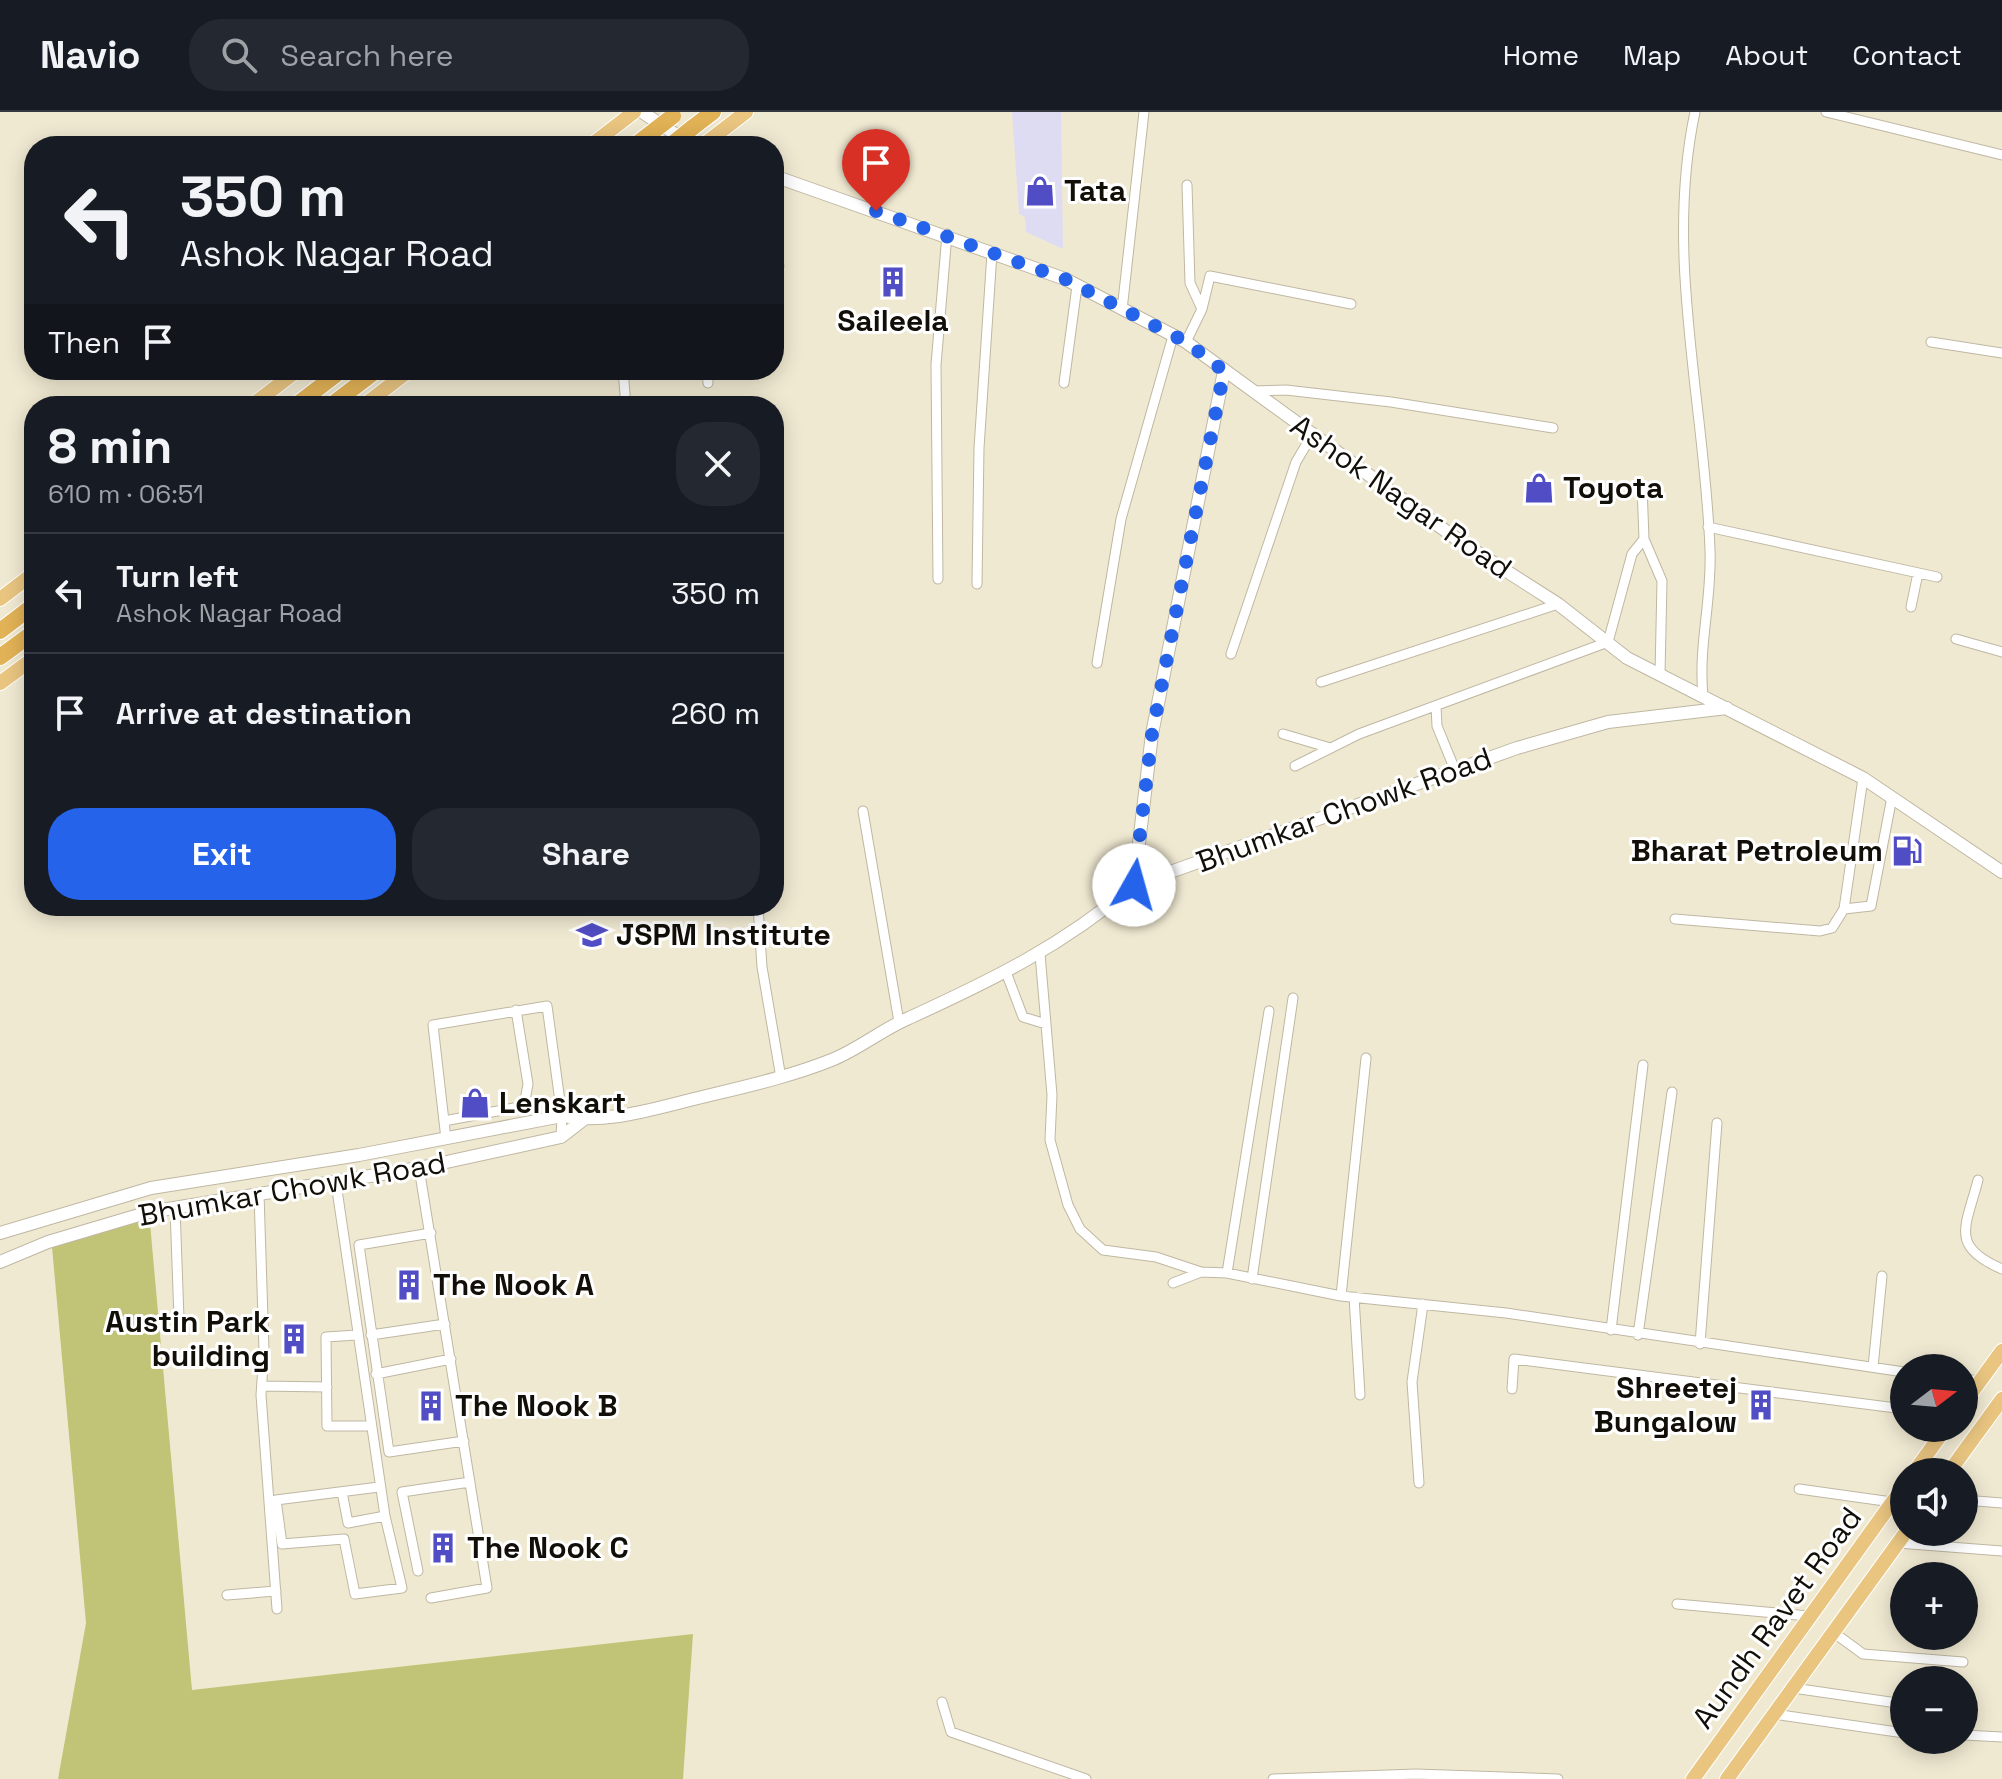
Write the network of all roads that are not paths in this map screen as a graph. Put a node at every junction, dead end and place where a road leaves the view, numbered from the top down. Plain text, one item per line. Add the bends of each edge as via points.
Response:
1 (634, 112) edge
2 (642, 112) edge
3 (713, 112) edge
4 (746, 112) edge
5 (1144, 112) edge
6 (1695, 112) edge
7 (1826, 112) edge
8 (676, 114) edge
9 (603, 136) edge
10 (647, 136) edge
11 (678, 136) edge
12 (682, 136) edge
13 (715, 136) edge
14 (2002, 155) edge
15 (784, 179) edge
16 (1187, 185) dead end
17 (947, 234) junction
18 (992, 253) junction
19 (1077, 286) junction
20 (1351, 304) dead end
21 (1202, 309) junction
22 (1122, 310) junction
23 (1173, 336) junction
24 (1186, 342) junction
25 (1931, 342) dead end
26 (2002, 353) edge
27 (1224, 371) junction
28 (285, 380) edge
29 (329, 380) edge
30 (364, 380) edge
31 (397, 380) edge
32 (708, 380) edge
33 (708, 383) dead end
34 (1064, 383) dead end
35 (1252, 391) junction
36 (264, 396) edge
37 (308, 396) edge
38 (343, 396) edge
39 (376, 396) edge
40 (1553, 428) dead end
41 (1312, 435) junction
42 (1642, 486) dead end
43 (1708, 527) junction
44 (1644, 539) junction
45 (1918, 573) junction
46 (1937, 577) dead end
47 (938, 579) dead end
48 (24, 581) edge
49 (977, 584) dead end
50 (0, 599) edge
51 (1558, 604) junction
52 (1911, 607) dead end
53 (24, 613) edge
54 (0, 631) edge
55 (24, 639) edge
56 (1956, 639) dead end
57 (1608, 642) junction
58 (2002, 652) edge
59 (1231, 654) dead end
60 (0, 657) edge
61 (1097, 663) dead end
62 (24, 665) edge
63 (1660, 674) junction
64 (1321, 682) dead end
65 (0, 683) edge
66 (1703, 696) junction
67 (1436, 706) junction
68 (1727, 708) junction
69 (1283, 734) dead end
70 (1327, 747) junction
71 (1295, 766) dead end
72 (1455, 770) junction
73 (1863, 778) junction
74 (1892, 797) junction
75 (863, 811) dead end
76 (2002, 872) edge
77 (1134, 885) junction
78 (1844, 909) junction
79 (759, 916) edge
80 (1675, 919) dead end
81 (1040, 954) junction
82 (1006, 972) junction
83 (1293, 998) dead end
84 (516, 1010) junction
85 (1269, 1011) dead end
86 (899, 1022) junction
87 (1046, 1024) junction
88 (1366, 1058) dead end
89 (1643, 1065) dead end
90 (781, 1078) junction
91 (1672, 1092) dead end
92 (562, 1116) junction
93 (583, 1120) junction
94 (444, 1121) junction
95 (1717, 1123) dead end
96 (561, 1137) junction
97 (446, 1139) junction
98 (333, 1159) junction
99 (419, 1168) junction
100 (1978, 1180) dead end
101 (336, 1183) junction
102 (259, 1194) junction
103 (175, 1208) junction
104 (0, 1233) edge
105 (431, 1233) junction
106 (0, 1262) edge
107 (2002, 1269) edge
108 (1201, 1272) junction
109 (1227, 1273) junction
110 (1882, 1276) dead end
111 (1252, 1279) junction
112 (1173, 1283) dead end
113 (1341, 1296) junction
114 (1354, 1297) junction
115 (1423, 1304) junction
116 (179, 1318) dead end
117 (445, 1324) junction
118 (1611, 1330) junction
119 (357, 1335) junction
120 (371, 1335) junction
121 (1638, 1335) junction
122 (1700, 1344) junction
123 (2002, 1351) edge
124 (451, 1359) junction
125 (1873, 1367) junction
126 (1890, 1370) edge
127 (376, 1374) junction
128 (1980, 1381) joint
129 (1978, 1384) edge
130 (262, 1386) junction
131 (327, 1387) junction
132 (1512, 1389) dead end
133 (1360, 1395) dead end
134 (2002, 1399) edge
135 (1890, 1407) edge
136 (370, 1426) junction
137 (464, 1441) junction
138 (1959, 1458) edge
139 (470, 1482) junction
140 (1419, 1483) dead end
141 (379, 1487) junction
142 (1799, 1489) dead end
143 (342, 1492) junction
144 (1978, 1501) edge
145 (1890, 1502) edge
146 (2002, 1503) edge
147 (1890, 1505) edge
148 (385, 1516) junction
149 (1895, 1546) edge
150 (1966, 1546) edge
151 (2002, 1551) edge
152 (418, 1571) dead end
153 (276, 1591) junction
154 (227, 1595) dead end
155 (431, 1598) dead end
156 (1677, 1604) dead end
157 (277, 1609) dead end
158 (1809, 1616) junction
159 (1833, 1632) junction
160 (1963, 1662) dead end
161 (1793, 1688) junction
162 (942, 1702) dead end
163 (1890, 1702) edge
164 (1774, 1714) junction
165 (1890, 1731) edge
166 (1978, 1736) edge
167 (2002, 1737) edge
168 (1086, 1779) edge
169 (1273, 1779) edge
170 (1558, 1779) edge
171 (1693, 1779) edge
172 (1727, 1779) edge

1 - 9 main road
2 - 11 street
3 - 12 highway, bridge
4 - 13 main road
5 - 22 street
6 - 43 street via 1688,143 1685,279
7 - 14 street
8 - 10 highway, bridge
15 - 17 street, Ashok Nagar Road
16 - 21 street via 1190,283
17 - 18 street, Ashok Nagar Road
17 - 47 street via 936,365
18 - 19 street, Ashok Nagar Road
18 - 49 street via 979,448
19 - 22 street, Ashok Nagar Road
19 - 34 street
20 - 21 street via 1210,276
21 - 24 street
22 - 23 street, Ashok Nagar Road
23 - 24 street, Ashok Nagar Road
23 - 61 street via 1121,519
24 - 27 street, Ashok Nagar Road
25 - 26 street
27 - 35 street, Ashok Nagar Road
27 - 77 street via 1152,734
28 - 36 main road
29 - 37 highway
30 - 38 highway
31 - 39 main road
32 - 33 street
35 - 40 street via 1391,402
35 - 41 street, Ashok Nagar Road
41 - 51 street, Ashok Nagar Road
41 - 59 street via 1296,462
42 - 44 street
43 - 45 street
43 - 66 street via 1707,605 1699,657
44 - 57 street via 1632,554
44 - 63 street via 1662,581
45 - 46 street
45 - 52 street
48 - 50 main road
51 - 57 street, Ashok Nagar Road
51 - 64 street
53 - 54 highway
55 - 60 highway
56 - 58 street
57 - 63 street, Ashok Nagar Road
57 - 67 street
62 - 65 main road
63 - 66 street, Ashok Nagar Road
66 - 68 street, Ashok Nagar Road
67 - 70 street
67 - 72 street via 1437,726
68 - 72 street, Bhumkar Chowk Road via 1608,722
68 - 73 street, Ashok Nagar Road
69 - 70 street
70 - 71 street
72 - 77 street, Bhumkar Chowk Road
73 - 74 street, Ashok Nagar Road
73 - 78 street
74 - 76 street, Ashok Nagar Road
74 - 78 street via 1871,906
75 - 86 street
77 - 81 street, Bhumkar Chowk Road via 1084,927
78 - 80 street via 1837,924 1820,931
79 - 90 street
81 - 82 street, Bhumkar Chowk Road
81 - 87 street
82 - 86 street, Bhumkar Chowk Road
82 - 87 street via 1023,1017
83 - 111 street
84 - 92 street via 547,1006
84 - 94 street via 528,1084 524,1106
84 - 94 street via 433,1025
85 - 109 street
86 - 90 street, Bhumkar Chowk Road via 838,1058
87 - 108 street via 1050,1140 1080,1229 1103,1250 1156,1257
88 - 113 street
89 - 118 street
90 - 93 street, Bhumkar Chowk Road via 618,1117
91 - 121 street
92 - 93 street, Bhumkar Chowk Road
92 - 96 street
92 - 97 street, Bhumkar Chowk Road
93 - 96 street, Bhumkar Chowk Road
94 - 97 street
95 - 122 street
96 - 99 street, Bhumkar Chowk Road
97 - 98 street, Bhumkar Chowk Road
98 - 101 street
98 - 104 street, Bhumkar Chowk Road via 151,1188
99 - 101 street, Bhumkar Chowk Road
99 - 105 street
100 - 107 street via 1965,1232 1968,1248
101 - 102 street, Bhumkar Chowk Road
101 - 119 street
102 - 103 street, Bhumkar Chowk Road
102 - 130 street
103 - 106 street, Bhumkar Chowk Road via 48,1242
103 - 116 street
105 - 117 street
105 - 120 street via 359,1245
108 - 109 street
108 - 112 street
109 - 111 street
110 - 125 street
111 - 113 street
113 - 114 street
114 - 115 street
114 - 133 street
115 - 118 street
115 - 140 street via 1412,1382
117 - 120 street
117 - 124 street
118 - 121 street
119 - 131 street via 326,1337
119 - 136 street
120 - 127 street
121 - 122 street
122 - 125 street
123 - 128 main road
124 - 127 street
124 - 137 street
125 - 126 street
127 - 137 street via 389,1452
128 - 129 main road
130 - 131 street
130 - 153 street
131 - 136 street via 327,1426
132 - 135 street via 1514,1359
134 - 138 main road
136 - 141 street
137 - 139 street
139 - 152 street via 402,1492
139 - 155 street via 487,1588
141 - 143 street
141 - 148 street
142 - 145 street
143 - 148 street via 348,1523
143 - 148 street via 276,1500 282,1544 344,1539 355,1594 402,1588
144 - 146 street
147 - 158 main road, Aundh Ravet Road
149 - 159 main road, Aundh Ravet Road
150 - 151 street
153 - 154 street
153 - 157 street
156 - 158 street
158 - 171 main road, Aundh Ravet Road
159 - 160 street via 1863,1654
159 - 161 main road, Aundh Ravet Road
161 - 163 street
161 - 164 main road, Aundh Ravet Road
162 - 168 street via 951,1732
164 - 165 street
164 - 172 main road, Aundh Ravet Road
166 - 167 street
169 - 170 street via 1416,1774

